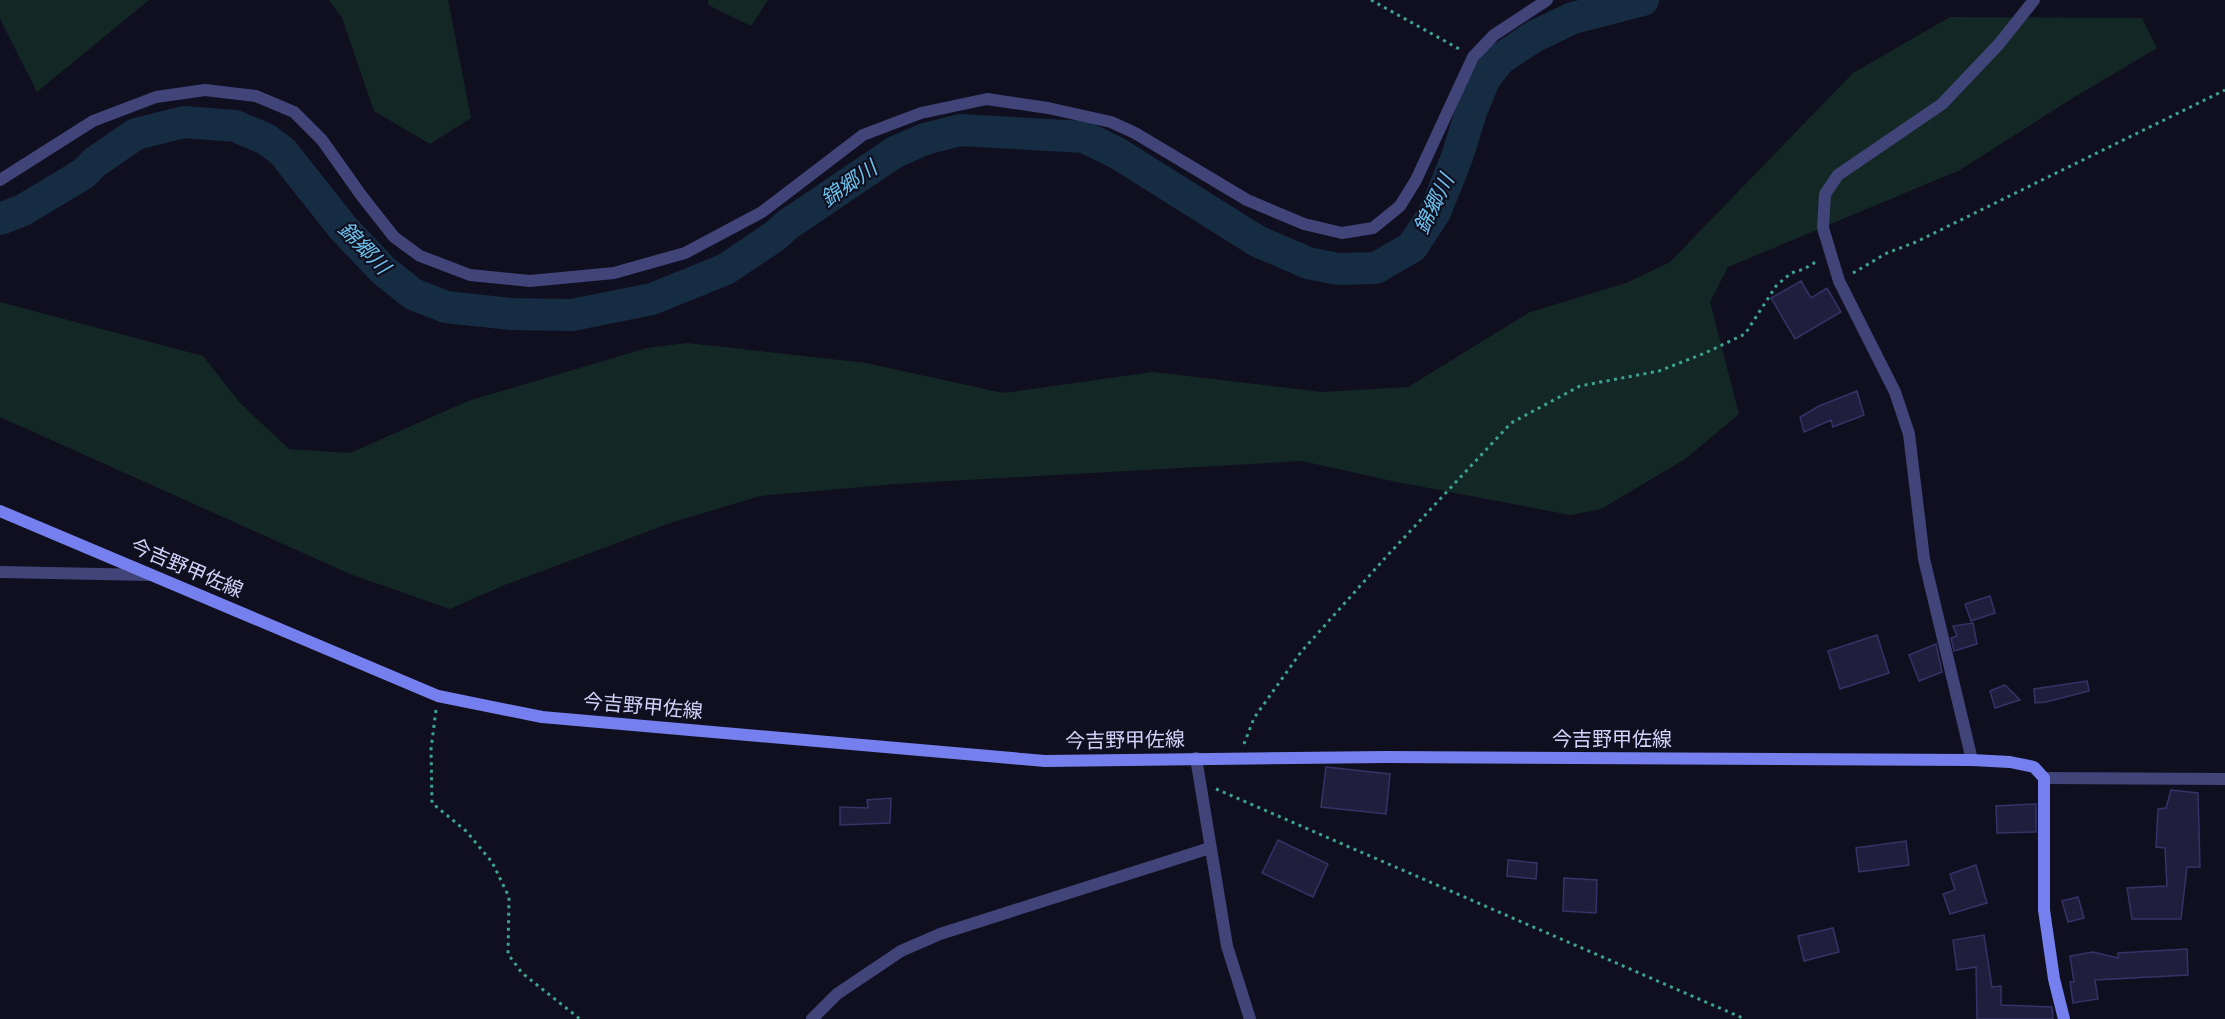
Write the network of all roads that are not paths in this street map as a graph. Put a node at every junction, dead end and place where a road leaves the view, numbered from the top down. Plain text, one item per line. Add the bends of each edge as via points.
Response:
1 (1546, 0) edge
2 (2034, 0) edge
3 (0, 180) edge
4 (0, 511) edge
5 (0, 572) edge
6 (151, 575) junction
7 (1196, 758) junction
8 (1972, 760) junction
9 (2044, 778) junction
10 (2225, 779) edge
11 (1210, 848) junction
12 (812, 1019) edge
13 (1250, 1019) edge
14 (2064, 1019) edge

1 - 3 street via 1494,35 1473,57 1400,206 1373,228 1342,233 1304,224 1247,200 1111,122 987,99 921,113 863,135 762,212 685,253 614,273 530,281 470,275 420,256 394,237 322,140 294,112 256,96 205,90 156,96 93,121
2 - 8 street via 1993,51 1942,104 1838,175 1825,194 1823,228 1839,281 1895,392 1909,434 1924,559
4 - 6 main road, 今吉野甲佐線
5 - 6 street
6 - 7 main road, 今吉野甲佐線 via 438,696 542,717 1045,761
7 - 8 main road, 今吉野甲佐線
7 - 11 street
8 - 9 main road, 今吉野甲佐線 via 2034,767
9 - 10 street
9 - 14 main road via 2044,910
11 - 12 street via 974,923 901,951 837,994
11 - 13 street via 1227,946

